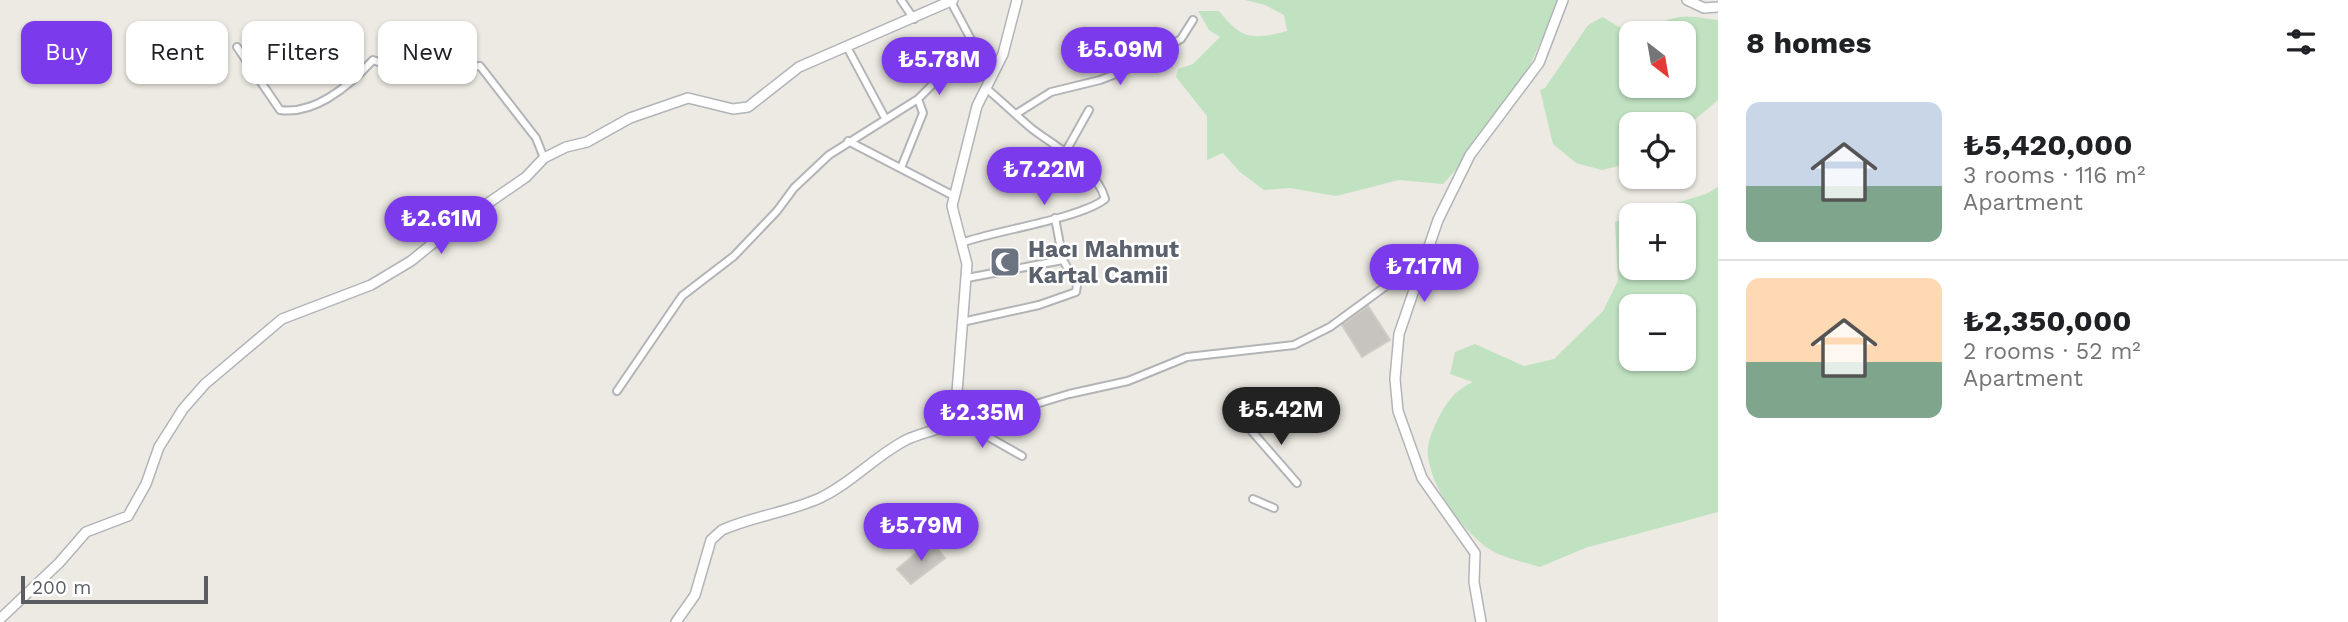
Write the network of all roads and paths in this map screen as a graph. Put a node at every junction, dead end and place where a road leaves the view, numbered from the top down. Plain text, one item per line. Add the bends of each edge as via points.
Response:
1 (901, 0) edge
2 (951, 0) edge
3 (1017, 0) edge
4 (1563, 0) edge
5 (1687, 0) edge
6 (1718, 7) edge
7 (914, 19) junction
8 (1193, 20) dead end
9 (237, 47) dead end
10 (847, 47) junction
11 (983, 58) junction
12 (991, 76) junction
13 (986, 88) junction
14 (918, 99) junction
15 (1089, 110) dead end
16 (1016, 114) junction
17 (886, 118) junction
18 (848, 141) junction
19 (1066, 151) junction
20 (544, 158) junction
21 (901, 168) junction
22 (954, 195) junction
23 (1055, 218) junction
24 (961, 243) junction
25 (1063, 260) junction
26 (1420, 271) junction
27 (967, 278) junction
28 (962, 322) junction
29 (618, 391) dead end
30 (955, 418) junction
31 (1249, 428) dead end
32 (1022, 456) dead end
33 (1297, 483) dead end
34 (1253, 499) dead end
35 (1274, 508) dead end
36 (0, 619) edge
37 (676, 622) edge
38 (1481, 622) edge

1 - 7 street
2 - 7 street
2 - 11 street
3 - 12 street via 1003,54
4 - 26 street via 1539,63 1470,155 1438,220
5 - 6 street via 1704,8
7 - 10 street
8 - 16 street via 1181,39 1126,70 1051,92
9 - 20 street via 280,110 299,113 352,84 373,61 415,68 480,66 536,138
10 - 17 street
10 - 20 street via 785,75 748,107 733,109 688,99 630,118 587,142
11 - 12 street
11 - 14 street via 950,67
12 - 13 street
13 - 16 street
13 - 22 street
14 - 17 street
14 - 21 street via 923,113
15 - 19 street
16 - 19 street
17 - 18 street
18 - 21 street
18 - 29 street via 794,188 778,212 734,256 681,296
19 - 23 street via 1105,199
20 - 36 street via 526,177 411,261 371,285 282,319 237,356 183,410 159,447 128,516 86,532
21 - 22 street
22 - 24 street via 952,206
23 - 24 street
23 - 25 street
24 - 27 street
25 - 27 street
25 - 28 street via 1077,285 1076,292
26 - 30 street via 1386,286 1330,327 1294,345 1187,357 1128,380 973,423
26 - 38 street via 1399,334 1398,411 1422,478 1475,553 1474,582
27 - 28 street
28 - 30 street
30 - 32 street
30 - 37 street via 943,429 908,439 819,498 722,530 710,540 695,595
31 - 33 street
34 - 35 street

